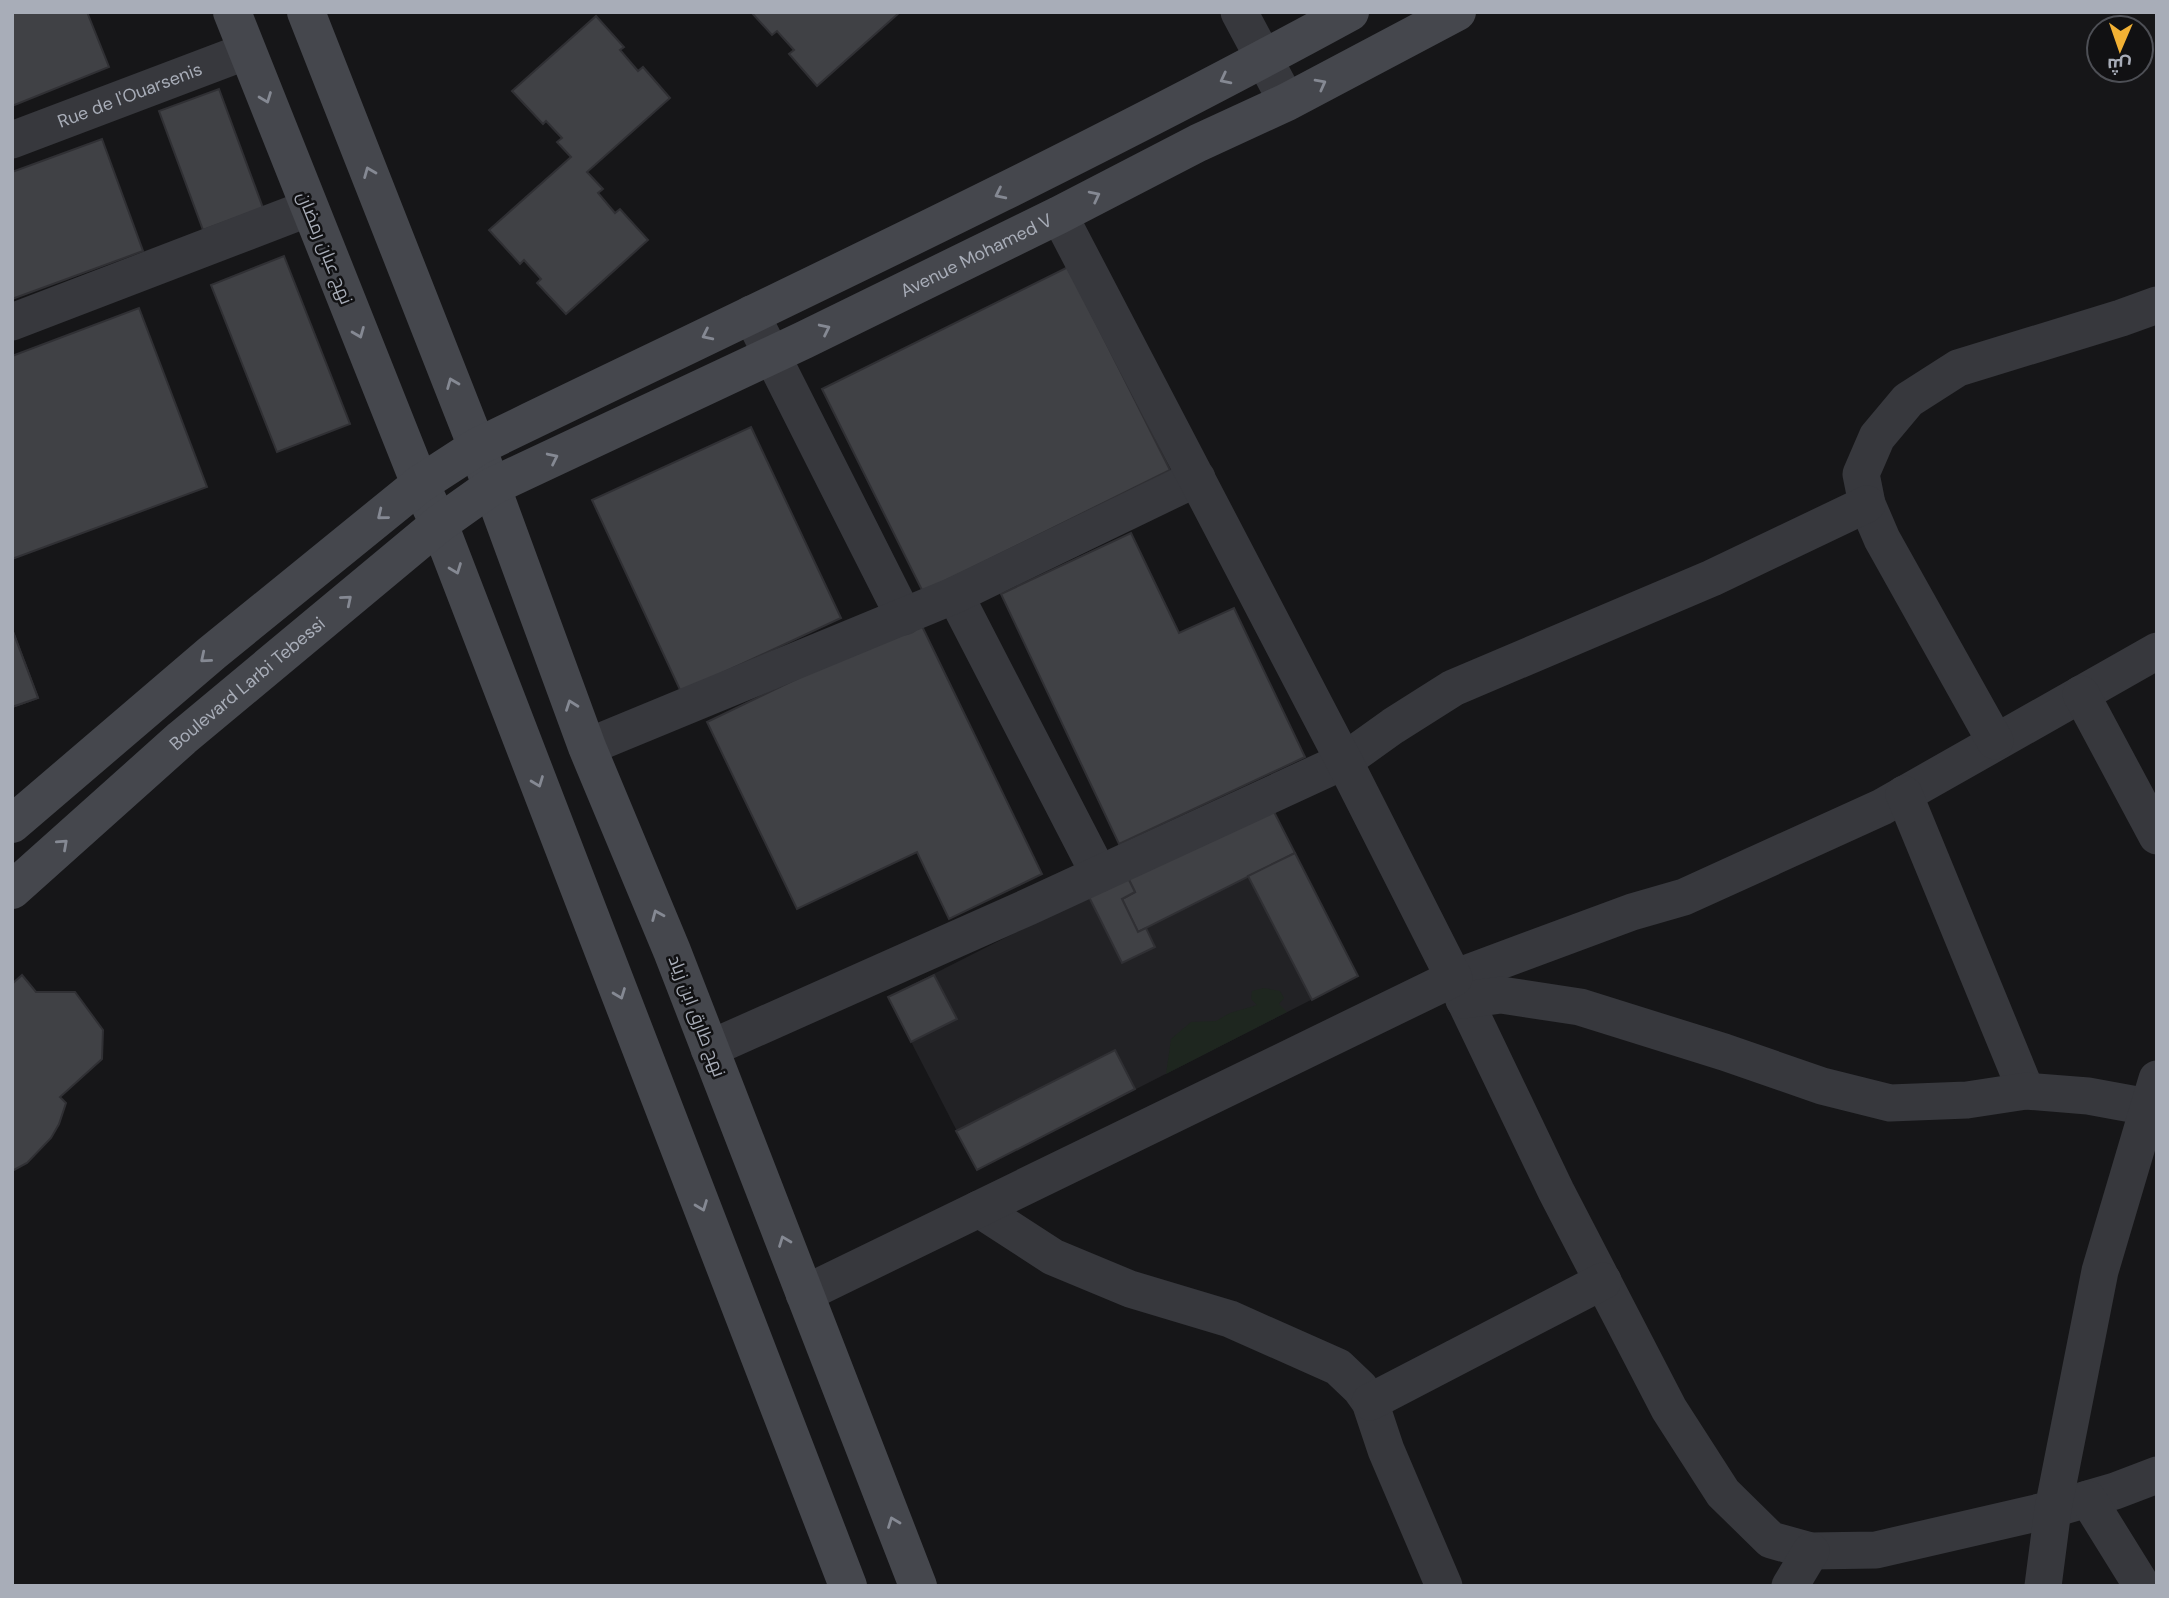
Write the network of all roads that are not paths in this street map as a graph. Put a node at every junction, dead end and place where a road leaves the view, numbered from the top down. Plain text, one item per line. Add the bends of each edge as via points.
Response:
1 (232, 12) edge
2 (306, 12) edge
3 (1239, 12) edge
4 (1350, 12) edge
5 (1457, 12) edge
6 (247, 51) junction
7 (1264, 59) junction
8 (1287, 102) junction
9 (12, 139) edge
10 (309, 208) junction
11 (1059, 215) junction
12 (2157, 305) edge
13 (751, 314) junction
14 (12, 322) edge
15 (771, 354) junction
16 (477, 447) junction
17 (1197, 478) junction
18 (420, 484) junction
19 (491, 488) junction
20 (1867, 504) junction
21 (439, 524) junction
22 (955, 595) junction
23 (904, 617) junction
24 (2157, 651) edge
25 (2081, 694) junction
26 (1995, 741) junction
27 (587, 747) junction
28 (1345, 761) junction
29 (1904, 794) junction
30 (12, 824) edge
31 (2157, 836) edge
32 (1099, 874) junction
33 (12, 890) edge
34 (1459, 989) junction
35 (709, 1049) junction
36 (2026, 1091) junction
37 (2152, 1093) edge
38 (979, 1209) junction
39 (1603, 1281) junction
40 (804, 1294) junction
41 (1370, 1402) junction
42 (2157, 1475) edge
43 (2088, 1499) junction
44 (2053, 1509) junction
45 (1811, 1551) junction
46 (848, 1586) edge
47 (918, 1586) edge
48 (1444, 1586) edge
49 (1790, 1586) edge
50 (2043, 1586) edge
51 (2142, 1586) edge

1 - 6 main road, نهج عبان رمضان
16 -> 2 main road
3 - 7 street
4 - 7 main road
8 -> 5 main road, Avenue Mohamed V
6 - 9 street, Rue de l'Ouarsenis
6 -> 10 main road, نهج عبان رمضان
7 - 8 street
7 -> 13 main road via 1037,177
11 -> 8 main road, Avenue Mohamed V
10 - 14 street
10 -> 18 main road, نهج عبان رمضان
15 -> 11 main road, Avenue Mohamed V
11 - 17 street
12 - 20 street via 1958,368 1908,400 1877,437 1861,474
13 - 15 street
13 -> 16 main road
19 -> 15 main road, Avenue Mohamed V
15 - 23 street
16 - 18 main road
16 - 19 main road, نهج طارق ابن زياد
17 - 22 street
17 - 28 street
18 - 21 main road
18 -> 30 main road
19 - 21 main road, Boulevard Larbi Tebessi
27 -> 19 main road, نهج طارق ابن زياد
20 - 26 street
20 - 28 street via 1712,578 1453,688
33 -> 21 main road, Boulevard Larbi Tebessi via 182,738
21 -> 46 main road
22 - 23 street
22 - 32 street
23 - 27 street
24 - 25 street
25 - 26 street
25 - 31 street
26 - 29 street
35 -> 27 main road, نهج طارق ابن زياد
28 - 32 street
28 - 34 street
29 - 34 street via 1684,897 1632,912
29 - 36 street
32 - 35 street
34 - 36 street via 1580,1007 1822,1086 1890,1103 1967,1100
34 - 38 street
34 - 39 street
40 -> 35 main road, نهج طارق ابن زياد
36 - 37 street via 2088,1096
37 - 44 street via 2100,1271
38 - 40 street
38 - 41 street via 1053,1257 1130,1289 1230,1319 1338,1367
39 - 41 street
39 - 45 street via 1669,1409 1723,1493 1772,1539
47 -> 40 main road, نهج طارق ابن زياد
41 - 48 street
42 - 43 street
43 - 44 street
43 - 51 street
44 - 45 street via 1876,1550
44 - 50 street
45 - 49 street

